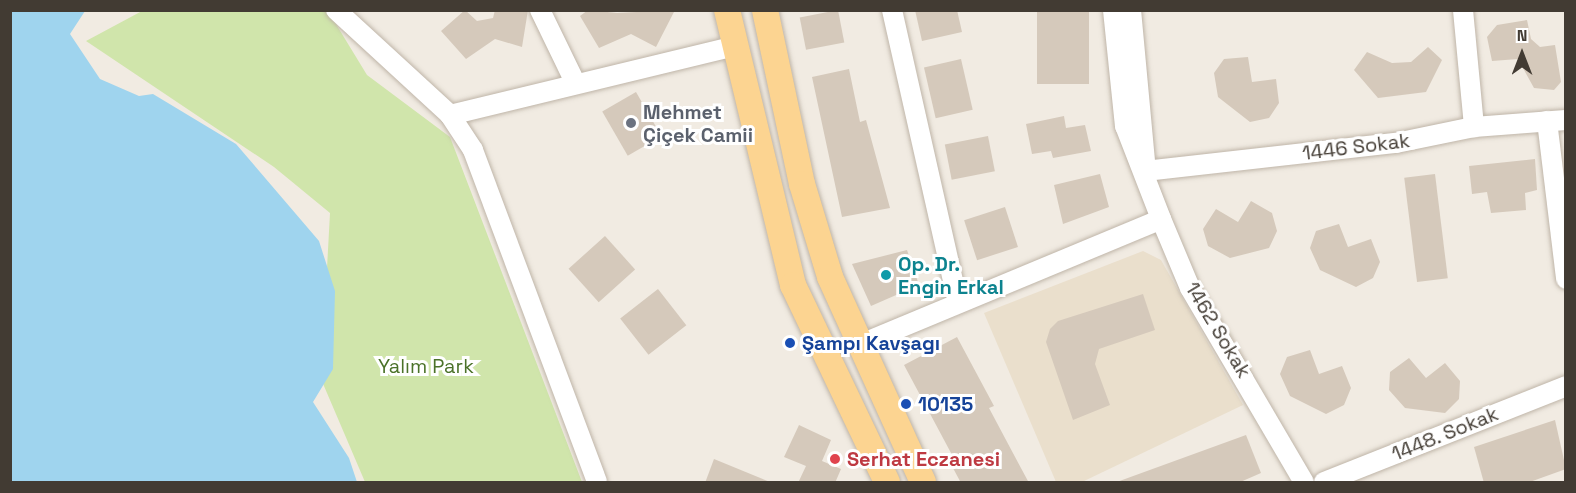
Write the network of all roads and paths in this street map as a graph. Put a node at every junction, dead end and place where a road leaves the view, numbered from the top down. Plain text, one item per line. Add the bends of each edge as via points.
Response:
1 (336, 10) edge
2 (540, 10) edge
3 (727, 10) edge
4 (765, 10) edge
5 (892, 10) edge
6 (1113, 10) edge
7 (1131, 10) edge
8 (1463, 10) edge
9 (735, 46) junction
10 (576, 84) junction
11 (450, 115) junction
12 (1556, 120) edge
13 (1474, 127) junction
14 (1145, 171) junction
15 (1161, 219) junction
16 (1566, 279) edge
17 (958, 303) junction
18 (859, 345) junction
19 (1566, 386) edge
20 (597, 483) edge
21 (887, 483) edge
22 (923, 483) edge
23 (1304, 483) edge
24 (1324, 483) edge

1 - 11 street
2 - 10 street
3 - 9 main road
4 - 18 main road via 802,184 830,277
5 - 17 street
6 - 14 street, 1462 Sokak via 1125,126
7 - 14 street, 1462 Sokak
8 - 13 street
9 - 10 street
9 - 21 main road via 793,285
10 - 11 street
11 - 20 street via 473,150
12 - 13 street, 1446 Sokak
12 - 16 street
13 - 14 street, 1446 Sokak via 1396,143
14 - 15 street, 1462 Sokak
15 - 17 street
15 - 23 street, 1462 Sokak via 1190,288
17 - 18 street
18 - 22 main road
19 - 24 street, 1448. Sokak

